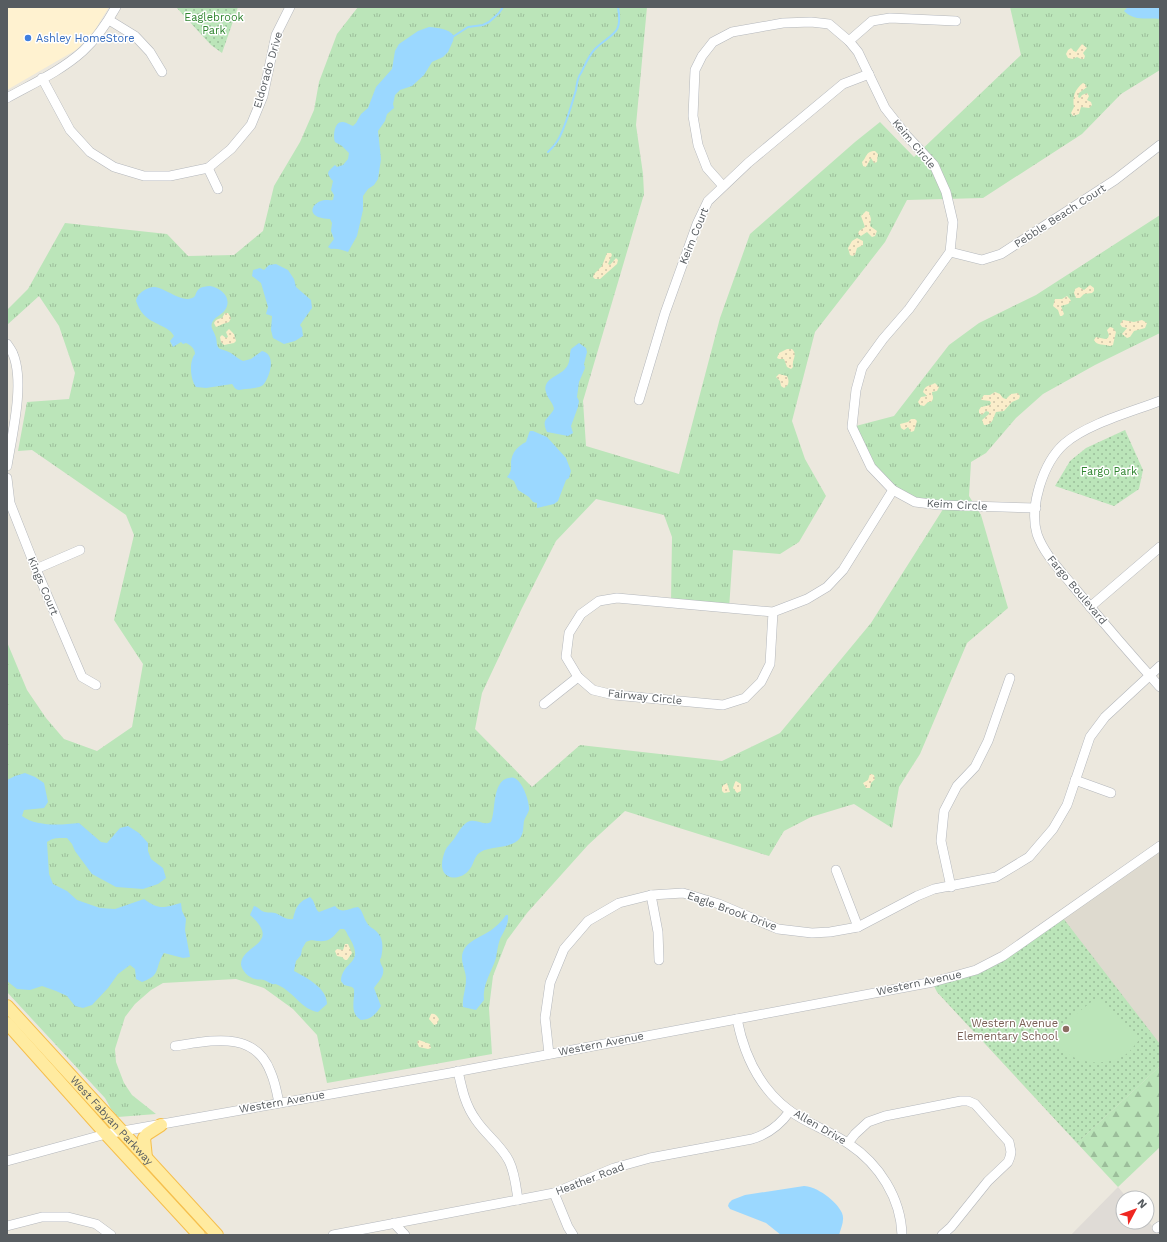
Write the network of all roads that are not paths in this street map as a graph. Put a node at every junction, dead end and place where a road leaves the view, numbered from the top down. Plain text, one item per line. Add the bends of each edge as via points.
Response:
1 (116, 7) edge
2 (290, 7) edge
3 (109, 20) junction
4 (956, 21) dead end
5 (849, 41) junction
6 (162, 72) dead end
7 (869, 74) junction
8 (42, 78) junction
9 (7, 98) edge
10 (1160, 145) edge
11 (208, 168) junction
12 (723, 186) junction
13 (218, 189) dead end
14 (950, 252) junction
15 (7, 344) edge
16 (639, 400) dead end
17 (1160, 401) edge
18 (7, 466) edge
19 (7, 478) edge
20 (893, 490) junction
21 (1036, 508) junction
22 (1160, 547) edge
23 (80, 550) dead end
24 (36, 569) junction
25 (1090, 607) junction
26 (772, 612) junction
27 (1160, 666) edge
28 (1149, 675) junction
29 (578, 677) junction
30 (1010, 678) dead end
31 (96, 685) dead end
32 (1160, 687) edge
33 (544, 704) dead end
34 (1075, 780) junction
35 (1111, 793) dead end
36 (1160, 846) edge
37 (836, 870) dead end
38 (951, 887) junction
39 (651, 895) junction
40 (858, 927) junction
41 (659, 960) dead end
42 (7, 1006) edge
43 (737, 1019) junction
44 (7, 1023) edge
45 (175, 1046) dead end
46 (549, 1054) junction
47 (458, 1071) junction
48 (279, 1103) junction
49 (790, 1111) junction
50 (161, 1125) junction
51 (123, 1132) junction
52 (106, 1134) junction
53 (848, 1143) junction
54 (146, 1158) junction
55 (7, 1161) edge
56 (554, 1193) junction
57 (518, 1200) junction
58 (394, 1223) junction
59 (7, 1226) edge
60 (111, 1235) edge
61 (199, 1235) edge
62 (217, 1235) edge
63 (333, 1235) edge
64 (405, 1235) edge
65 (573, 1235) edge
66 (902, 1235) edge
67 (942, 1235) edge

1 - 3 street
2 - 11 street, Eldorado Drive via 276,35 263,96 251,125 232,149
3 - 6 street via 134,36 150,52
3 - 8 street via 82,52
4 - 5 street via 890,18 872,21
5 - 7 street, Keim Circle
5 - 12 street, Keim Circle via 829,24 811,22 783,23 732,32 713,42 695,70 693,116 698,145 707,168
7 - 12 street, Keim Court via 843,84
7 - 14 street, Keim Circle via 885,108 906,136 934,166 944,185 953,222
8 - 9 street
8 - 11 street, Eldorado Drive via 70,130 90,152 114,167 144,176 170,176
10 - 14 street, Pebble Beach Court via 1115,180 1001,254 982,260
11 - 13 street
12 - 16 street, Keim Court via 708,201 697,224 665,313
14 - 20 street, Keim Circle via 862,368 856,390 852,427 871,467
15 - 18 street via 14,354 18,379
17 - 21 street, Fargo Boulevard via 1088,429 1063,445 1043,476
19 - 24 street, Kings Court via 10,503
20 - 21 street, Keim Circle via 915,502 939,506
20 - 26 street, Fairway Circle via 843,570 827,587 807,599
21 - 25 street, Fargo Boulevard via 1037,534 1046,553
22 - 25 street
23 - 24 street
24 - 31 street, Kings Court via 82,677
25 - 28 street, Fargo Boulevard
26 - 29 street, Fairway Circle via 616,598 599,601 581,614 568,633 566,657
26 - 29 street, Fairway Circle via 770,664 761,682 745,698 723,705 614,696 593,690
27 - 28 street, Eagle Brook Drive
28 - 32 street, Fargo Boulevard
28 - 34 street, Eagle Brook Drive via 1105,717 1090,737
29 - 33 street
30 - 38 street via 988,741 975,767 957,786 944,811 941,841
34 - 35 street
34 - 38 street, Eagle Brook Drive via 1067,804 1053,829 1029,857 996,877
36 - 43 street, Western Avenue via 1003,956 976,970 934,982
37 - 40 street
38 - 40 street, Eagle Brook Drive via 934,889 917,896
39 - 40 street, Eagle Brook Drive via 683,893 719,904 772,926 793,931 830,932
39 - 41 street via 658,932
39 - 46 street, Eagle Brook Drive via 619,903 588,921 564,949 550,983 545,1018
42 - 51 main road, West Fabyan Parkway
43 - 46 street, Western Avenue
43 - 49 street, Allen Drive via 743,1046 754,1070 770,1092
44 - 52 main road, West Fabyan Parkway
45 - 48 street via 232,1040 250,1046 262,1056 271,1072
46 - 47 street, Western Avenue
47 - 48 street, Western Avenue
47 - 57 street via 468,1107 476,1121 509,1161 514,1173
48 - 50 street, Western Avenue
49 - 53 street, Allen Drive
49 - 56 street, Heather Road via 777,1126 752,1140 650,1158 614,1168
50 - 51 street, Western Avenue
50 - 54 main road via 144,1138
51 - 52 street, Western Avenue
51 - 54 main road, West Fabyan Parkway
52 - 55 street, Western Avenue
52 - 61 main road, West Fabyan Parkway
53 - 66 street, Allen Drive via 865,1156 882,1176 895,1201
53 - 67 street via 868,1122 885,1116 961,1101 975,1104 1009,1142 1010,1157 951,1228
54 - 62 main road, West Fabyan Parkway
56 - 57 street, Heather Road
56 - 65 street
57 - 58 street, Heather Road
58 - 63 street, Heather Road
58 - 64 street
59 - 60 street via 42,1217 68,1217 96,1224

